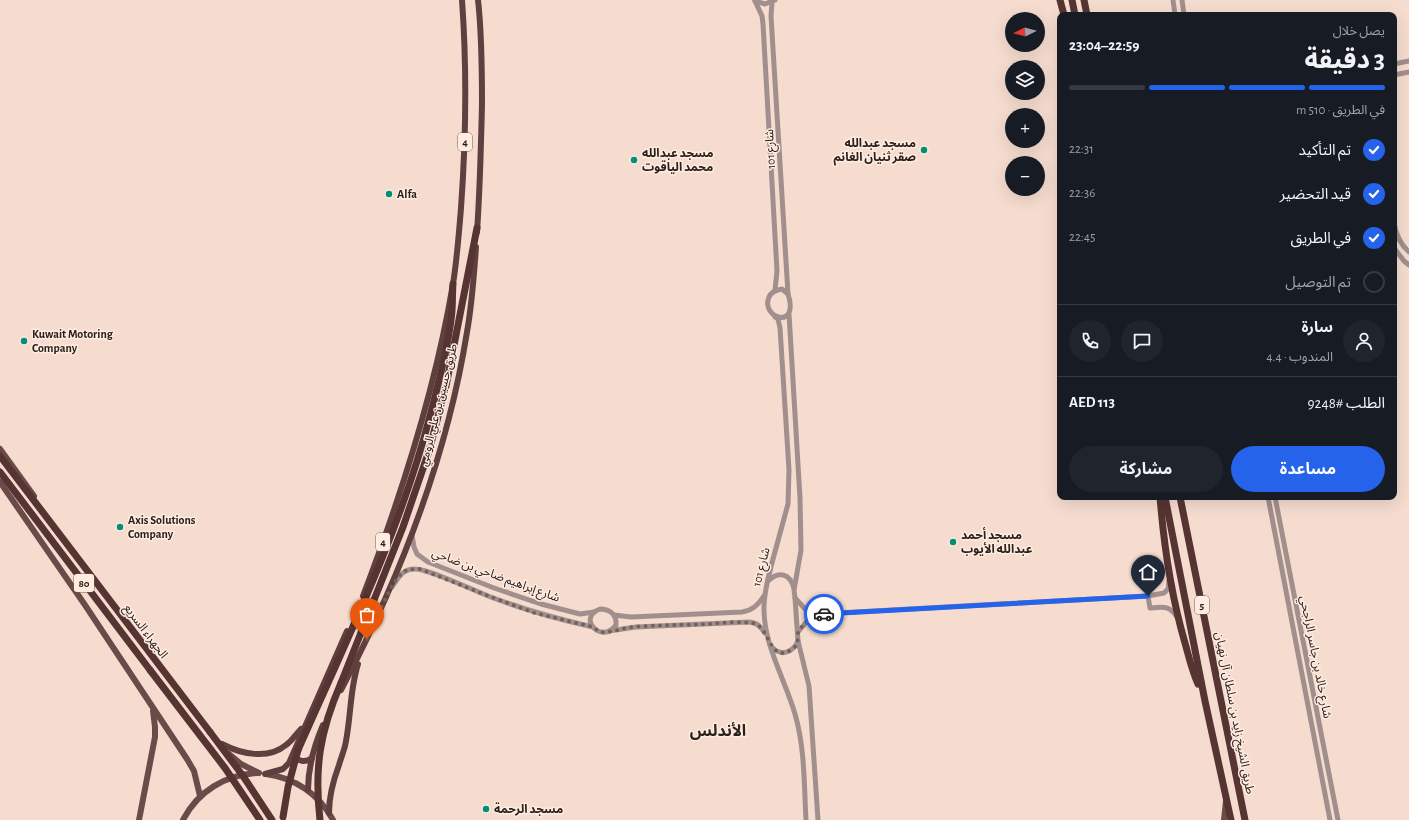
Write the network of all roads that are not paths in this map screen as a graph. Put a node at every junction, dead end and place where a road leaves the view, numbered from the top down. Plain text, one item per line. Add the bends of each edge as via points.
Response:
1 (462, 0) edge
2 (478, 0) edge
3 (755, 0) edge
4 (1060, 0) edge
5 (1072, 0) edge
6 (1084, 0) edge
7 (1173, 0) edge
8 (774, 1) edge
9 (1182, 1) edge
10 (1063, 12) edge
11 (1074, 12) edge
12 (1086, 12) edge
13 (1175, 12) edge
14 (1184, 12) edge
15 (1409, 61) edge
16 (1397, 63) edge
17 (1409, 72) edge
18 (1397, 74) edge
19 (771, 156) junction
20 (780, 157) junction
21 (772, 178) junction
22 (782, 178) junction
23 (477, 228) junction
24 (1397, 233) edge
25 (1397, 252) edge
26 (1409, 252) edge
27 (1409, 265) edge
28 (453, 284) junction
29 (775, 290) junction
30 (788, 294) junction
31 (789, 314) junction
32 (775, 316) junction
33 (786, 419) junction
34 (796, 420) junction
35 (787, 446) junction
36 (0, 448) edge
37 (797, 448) junction
38 (0, 456) edge
39 (0, 472) edge
40 (0, 482) edge
41 (1160, 500) edge
42 (1166, 500) edge
43 (1182, 500) edge
44 (1269, 500) edge
45 (1276, 500) edge
46 (412, 532) junction
47 (445, 569) junction
48 (1169, 575) junction
49 (442, 577) junction
50 (767, 582) junction
51 (794, 590) junction
52 (389, 592) junction
53 (764, 595) junction
54 (1148, 596) junction
55 (795, 598) junction
56 (594, 612) junction
57 (819, 614) junction
58 (614, 615) junction
59 (1178, 619) junction
60 (593, 627) junction
61 (609, 631) junction
62 (798, 632) junction
63 (767, 636) junction
64 (798, 641) junction
65 (771, 646) junction
66 (362, 651) junction
67 (1306, 652) junction
68 (1297, 653) junction
69 (1308, 665) junction
70 (1300, 667) junction
71 (1205, 701) junction
72 (152, 706) junction
73 (306, 721) junction
74 (222, 744) junction
75 (296, 750) junction
76 (312, 758) junction
77 (803, 767) junction
78 (815, 768) junction
79 (262, 774) junction
80 (308, 790) junction
81 (816, 793) junction
82 (805, 794) junction
83 (200, 796) junction
84 (1226, 798) junction
85 (329, 813) junction
86 (1246, 818) edge
87 (139, 820) edge
88 (183, 820) edge
89 (260, 820) edge
90 (272, 820) edge
91 (283, 820) edge
92 (320, 820) edge
93 (333, 820) edge
94 (806, 820) edge
95 (818, 820) edge
96 (1224, 820) edge
97 (1230, 820) edge
98 (1330, 820) edge
99 (1338, 820) edge

1 - 28 highway, طريق حسين بن علي الرومي / 4 via 466,106
2 - 23 highway, طريق حسين بن علي الرومي / 4 via 482,67
3 - 8 street via 765,4
3 - 19 street, شارع 101 via 763,24
4 - 10 highway
5 - 11 highway
6 - 12 highway
7 - 13 street
8 - 20 street, شارع 101 via 771,16
9 - 14 street
15 - 16 street
17 - 18 street
19 - 20 street via 774,160
19 - 21 street, شارع 101
20 - 22 street, شارع 101
21 - 22 street via 778,175
21 - 29 street, شارع 101 via 777,271
22 - 30 street, شارع 101
23 - 46 highway, طريق حسين بن علي الرومي / 4 via 470,313 453,400 432,476
23 - 92 highway, bridge via 446,386 429,451 404,527 328,716 320,750 317,784
24 - 26 street
25 - 27 street
28 - 73 highway, طريق حسين بن علي الرومي / 4 via 435,369 402,489 363,596
28 - 75 highway via 452,319 442,368 410,484 366,597
29 - 30 street via 782,289
29 - 32 street via 769,297 768,304
30 - 31 street via 791,308
31 - 32 street via 783,318
31 - 34 street
32 - 33 street, شارع 101 via 780,328
33 - 34 street via 790,423
33 - 35 street, شارع 101
34 - 37 street
35 - 37 street via 794,444
35 - 50 street, شارع 101 via 788,504
36 - 74 main road, الجهراء السريع
37 - 51 street via 801,550
38 - 90 highway, الجهراء السريع / 80, bridge via 233,762
39 - 89 highway, الجهراء السريع / 80, bridge via 225,768
40 - 72 main road
41 - 48 highway
42 - 71 highway, طريق الشيخ زايد بن سلطان آل نهيان / 5
43 - 86 highway, طريق الشيخ زايد بن سلطان آل نهيان / 5
44 - 68 street, شارع خالد بن جاسر الراجحي
45 - 67 street, شارع خالد بن جاسر الراجحي
46 - 47 street, شارع إبراهيم ضاحي بن ضاحي via 417,554
46 - 52 highway, طريق حسين بن علي الرومي / 4
47 - 49 street
47 - 56 street, شارع إبراهيم ضاحي بن ضاحي via 541,604 580,614
48 - 54 street via 1166,592
48 - 59 highway
49 - 52 street, شارع إبراهيم ضاحي بن ضاحي via 420,569 406,570
49 - 60 street, شارع إبراهيم ضاحي بن ضاحي via 535,613
50 - 51 street via 773,576 787,576
50 - 53 street, شارع 101
51 - 55 street
52 - 66 highway, طريق حسين بن علي الرومي / 4
53 - 58 street via 756,606 742,612 631,617
53 - 63 street, شارع 101
54 - 57 street
54 - 59 street via 1150,608 1166,607 1173,611
55 - 57 street via 807,611
55 - 62 street
56 - 58 street via 605,609
56 - 60 street via 590,618
57 - 62 street via 808,620
58 - 61 street via 616,625
59 - 71 highway via 1193,674
60 - 61 street via 600,632
61 - 63 street via 636,627 749,622 760,626
62 - 64 street
63 - 65 street, شارع 101
64 - 65 street via 789,652 782,653
64 - 78 street via 810,686
65 - 77 street, شارع 101 via 798,725
66 - 76 highway, طريق حسين بن علي الرومي / 4 via 322,729
66 - 85 highway via 354,678 346,743 332,788
67 - 68 street via 1302,655
67 - 69 street, شارع خالد بن جاسر الراجحي
68 - 70 street, شارع خالد بن جاسر الراجحي
69 - 70 street
69 - 99 street, شارع خالد بن جاسر الراجحي
70 - 98 street, شارع خالد بن جاسر الراجحي
71 - 84 highway, طريق الشيخ زايد بن سلطان آل نهيان / 5
72 - 83 main road via 194,771
72 - 87 main road via 155,737
73 - 74 highway via 286,746 272,752 242,752
73 - 75 highway, طريق حسين بن علي الرومي / 4
74 - 79 main road, الجهراء السريع via 236,760
75 - 76 highway via 296,757 302,761
75 - 79 highway, طريق حسين بن علي الرومي / 4 via 285,767
75 - 91 highway, bridge
76 - 80 highway, طريق حسين بن علي الرومي / 4
77 - 78 street via 807,770
77 - 82 street, شارع 101
78 - 81 street
79 - 80 main road via 290,780
79 - 83 main road via 227,779
80 - 85 main road
81 - 82 street via 810,790
81 - 95 street
82 - 94 street, شارع 101
83 - 88 main road
84 - 96 main road, طريق الشيخ زايد بن سلطان آل نهيان
84 - 97 highway, طريق الشيخ زايد بن سلطان آل نهيان / 5
85 - 93 main road

